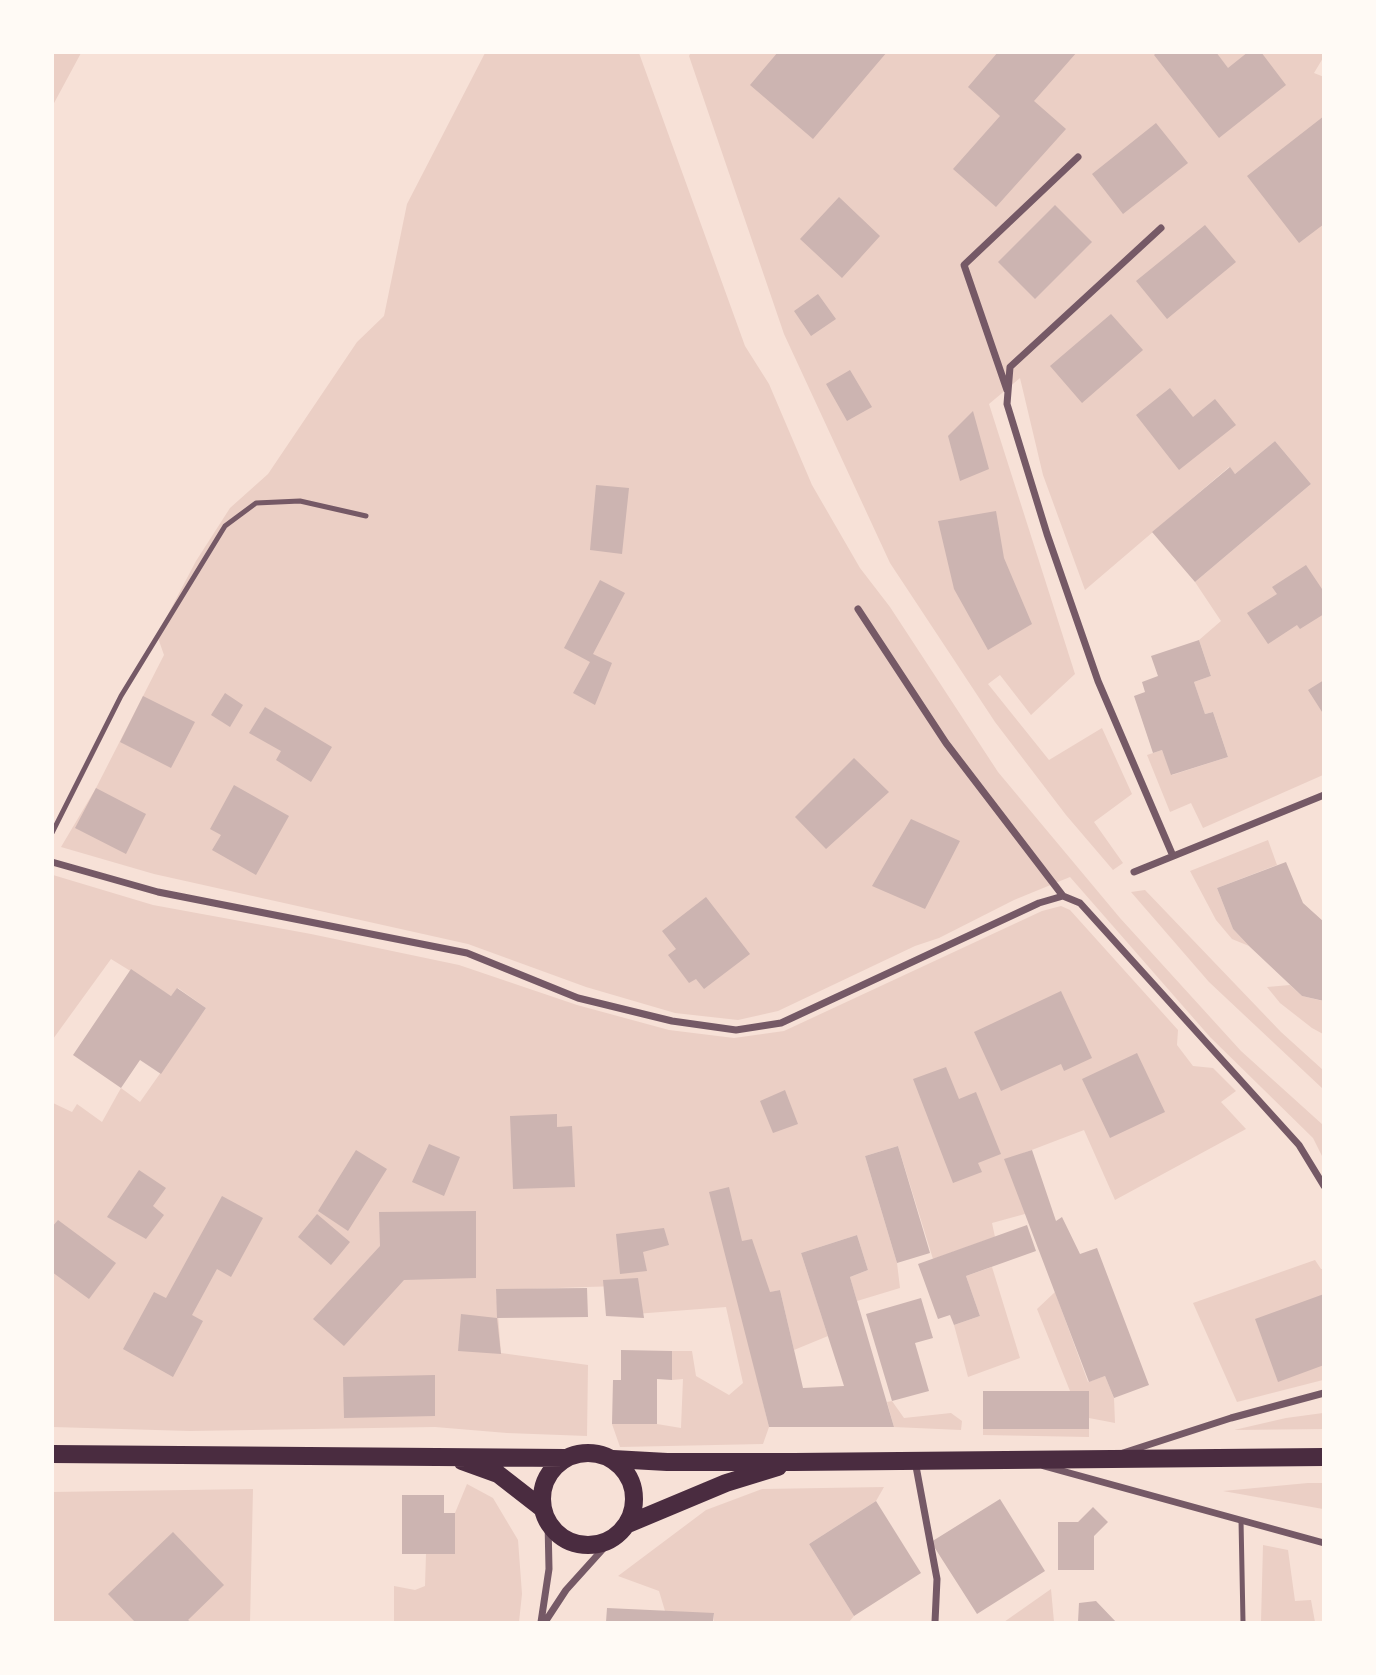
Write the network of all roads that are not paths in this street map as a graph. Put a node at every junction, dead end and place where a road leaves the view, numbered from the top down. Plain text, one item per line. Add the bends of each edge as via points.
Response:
1 (1078, 157) dead end
2 (1161, 228) dead end
3 (1008, 393) junction
4 (366, 516) dead end
5 (858, 609) dead end
6 (1324, 795) edge
7 (52, 833) edge
8 (1173, 856) junction
9 (52, 862) edge
10 (1134, 872) dead end
11 (1063, 896) junction
12 (1324, 1186) edge
13 (1324, 1393) edge
14 (52, 1454) edge
15 (449, 1457) junction
16 (1324, 1457) edge
17 (565, 1458) junction
18 (613, 1459) junction
19 (1106, 1459) junction
20 (1020, 1460) junction
21 (915, 1461) junction
22 (794, 1462) junction
23 (546, 1515) junction
24 (1241, 1520) junction
25 (628, 1524) junction
26 (612, 1539) junction
27 (1324, 1543) edge
28 (543, 1622) edge
29 (935, 1622) edge
30 (1243, 1622) edge

1 - 3 street via 964,265
2 - 3 street via 1010,367
3 - 8 street via 1007,404 1039,508 1094,668
4 - 7 lane via 300,501 256,503 225,526 121,696
5 - 11 street via 946,743
6 - 8 street
8 - 10 street
9 - 11 street via 158,892 467,953 578,998 672,1021 736,1030 781,1023
11 - 12 street via 1080,903 1299,1145
13 - 19 street
14 - 15 main road
15 - 17 main road
15 - 23 main road via 498,1474
16 - 19 main road
17 - 18 main road via 593,1452
17 - 23 main road via 546,1480 542,1494
18 - 22 main road
18 - 25 main road via 634,1488 635,1504
19 - 20 main road
20 - 21 main road
20 - 24 street
21 - 22 main road
21 - 29 street via 937,1579
22 - 25 main road via 726,1483
23 - 26 main road via 558,1533 577,1544
23 - 28 street via 550,1569
24 - 27 street
24 - 30 lane
25 - 26 main road
26 - 28 street

